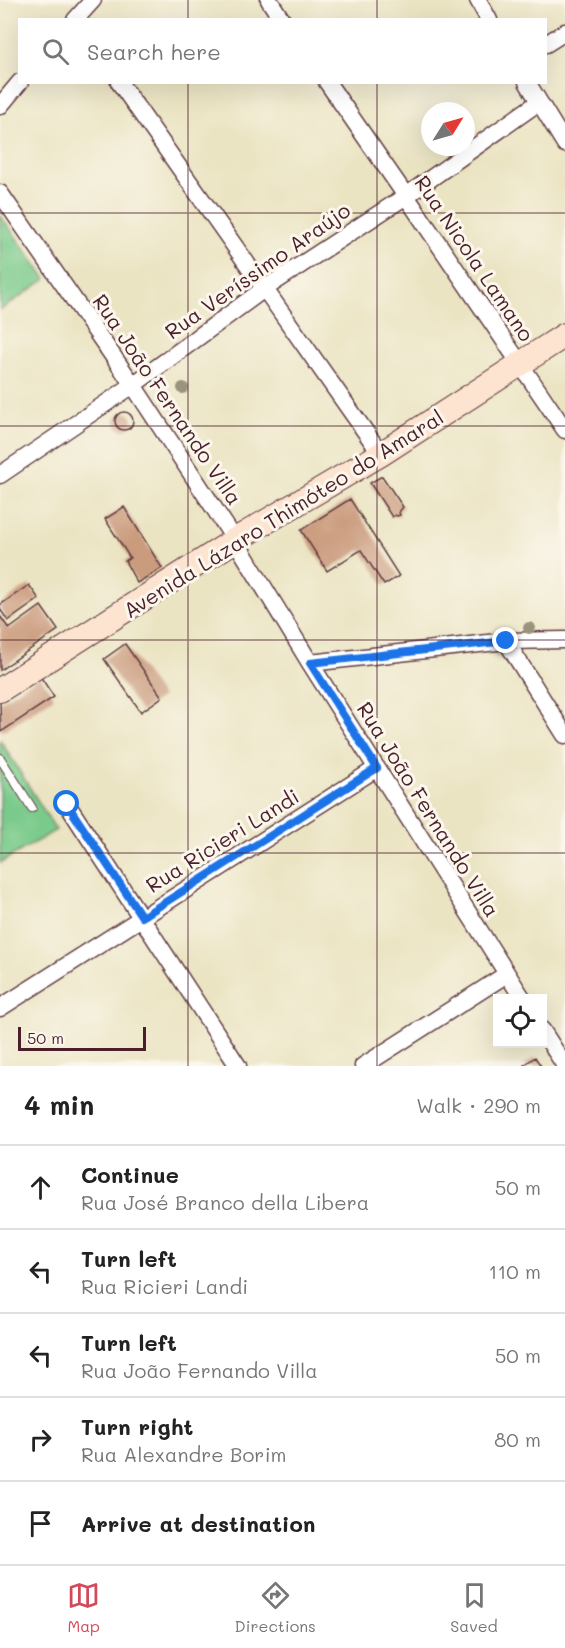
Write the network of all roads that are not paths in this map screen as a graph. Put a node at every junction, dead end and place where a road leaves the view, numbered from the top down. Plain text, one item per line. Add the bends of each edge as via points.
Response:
1 (93, 0) edge
2 (269, 0) edge
3 (478, 0) edge
4 (76, 18) edge
5 (281, 18) edge
6 (488, 18) edge
7 (565, 32) edge
8 (547, 43) edge
9 (18, 84) edge
10 (120, 84) edge
11 (328, 84) edge
12 (528, 84) edge
13 (539, 102) junction
14 (0, 106) edge
15 (565, 144) edge
16 (0, 193) edge
17 (406, 196) junction
18 (264, 290) junction
19 (565, 335) edge
20 (520, 363) junction
21 (134, 385) junction
22 (565, 430) edge
23 (381, 454) junction
24 (0, 475) edge
25 (235, 540) junction
26 (565, 640) edge
27 (506, 641) junction
28 (310, 663) junction
29 (0, 690) edge
30 (565, 735) edge
31 (0, 758) edge
32 (377, 768) junction
33 (67, 804) dead end
34 (32, 808) dead end
35 (142, 917) junction
36 (507, 974) junction
37 (520, 994) edge
38 (0, 1008) edge
39 (547, 1037) edge
40 (238, 1066) edge
41 (363, 1066) edge
42 (565, 1066) edge

1 - 4 street
2 - 5 street
3 - 6 street
7 - 8 street
9 - 14 street
10 - 18 street
11 - 17 street, Rua Nicola Lamano
12 - 13 street
13 - 15 street
13 - 17 street, Rua Veríssimo Araújo
16 - 21 street, Rua João Fernando Villa
17 - 18 street, Rua Veríssimo Araújo
17 - 20 street, Rua Nicola Lamano
18 - 21 street, Rua Veríssimo Araújo
18 - 23 street
19 - 20 main road, Avenida Lázaro Thimóteo do Amaral
20 - 22 street, Rua Nicola Lamano
20 - 23 main road, Avenida Lázaro Thimóteo do Amaral
21 - 24 street, Rua Veríssimo Araújo
21 - 25 street, Rua João Fernando Villa
23 - 25 main road, Avenida Lázaro Thimóteo do Amaral
25 - 28 street, Rua João Fernando Villa
25 - 29 main road, Avenida Lázaro Thimóteo do Amaral
26 - 27 street
27 - 28 street
27 - 30 street
28 - 32 street, Rua João Fernando Villa
31 - 34 lane
32 - 35 street, Rua Ricieri Landi
32 - 36 street, Rua João Fernando Villa
33 - 35 street
35 - 38 street, Rua Ricieri Landi
35 - 40 street
36 - 37 street, Rua João Fernando Villa
36 - 41 street
39 - 42 street

